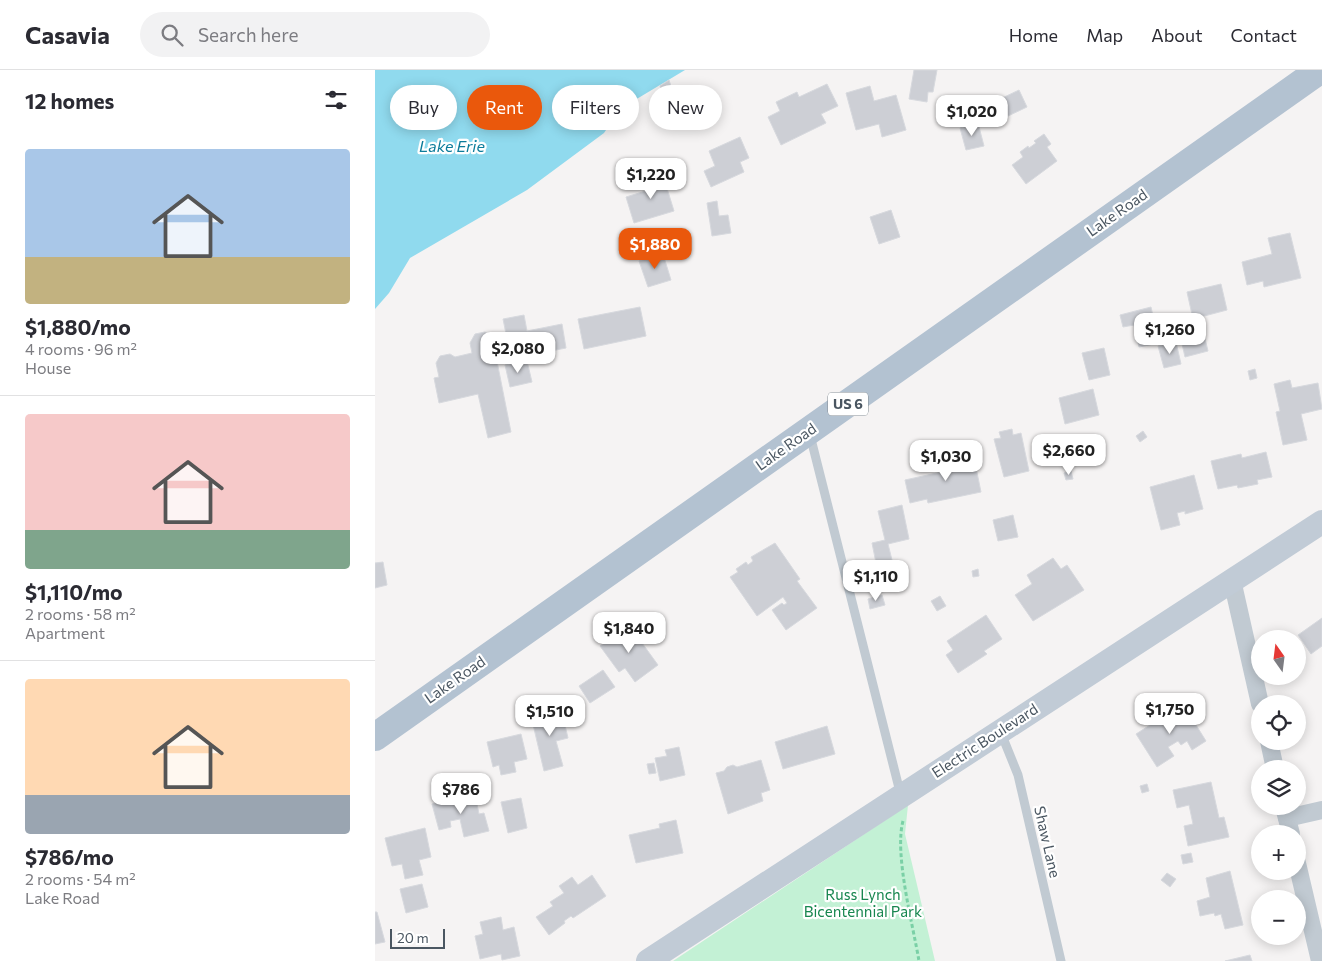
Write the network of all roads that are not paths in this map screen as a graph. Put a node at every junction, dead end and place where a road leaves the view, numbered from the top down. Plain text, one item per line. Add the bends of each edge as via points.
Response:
1 (1320, 70) edge
2 (809, 430) junction
3 (1322, 522) edge
4 (1232, 580) junction
5 (1258, 695) edge
6 (999, 731) junction
7 (375, 737) edge
8 (901, 796) junction
9 (1322, 810) edge
10 (1287, 819) edge
11 (1301, 880) edge
12 (648, 961) edge
13 (1061, 961) edge
14 (1320, 961) edge

1 - 2 main road, Lake Road / US 6
2 - 7 main road, Lake Road / US 6
2 - 8 lane
3 - 4 street, Electric Boulevard
4 - 5 street
4 - 6 street, Electric Boulevard
6 - 8 street, Electric Boulevard
6 - 13 lane, Shaw Lane via 1018,775
8 - 12 street, Electric Boulevard
9 - 10 street
11 - 14 street

